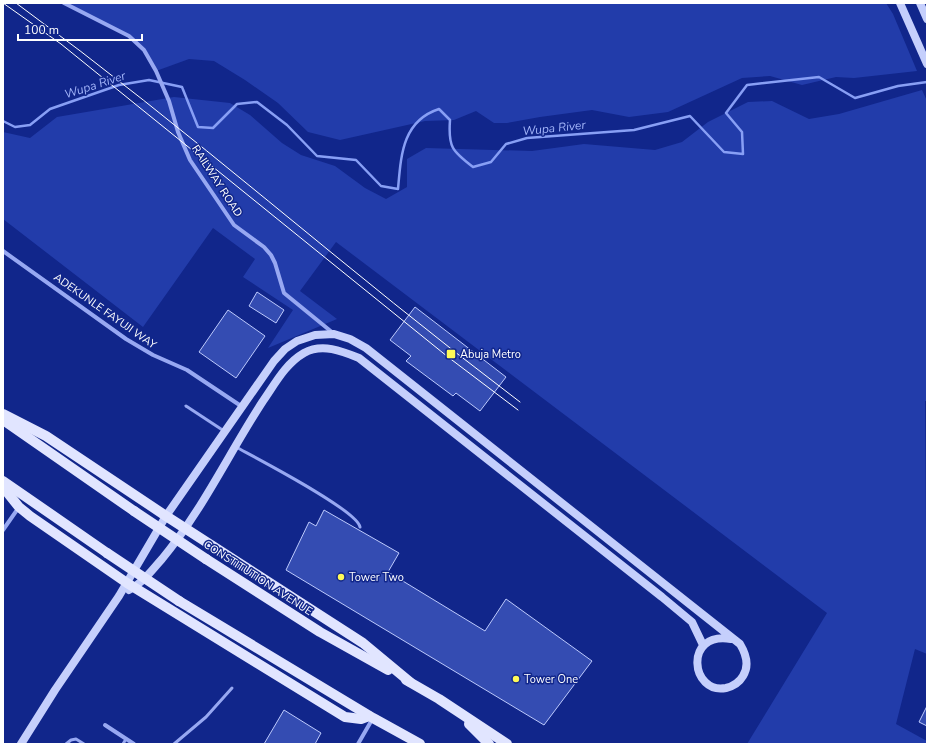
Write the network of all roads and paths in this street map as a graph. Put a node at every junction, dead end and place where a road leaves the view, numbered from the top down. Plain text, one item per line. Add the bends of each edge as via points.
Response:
1 (64, 3) edge
2 (920, 3) edge
3 (902, 7) edge
4 (927, 19) edge
5 (927, 64) edge
6 (3, 251) edge
7 (334, 334) junction
8 (186, 406) dead end
9 (241, 406) junction
10 (3, 414) edge
11 (3, 420) edge
12 (224, 431) junction
13 (235, 446) junction
14 (3, 481) edge
15 (3, 487) edge
16 (19, 507) junction
17 (166, 516) junction
18 (360, 527) dead end
19 (185, 528) junction
20 (3, 530) edge
21 (131, 585) junction
22 (731, 639) junction
23 (704, 645) junction
24 (410, 682) junction
25 (232, 688) dead end
26 (455, 710) junction
27 (371, 717) junction
28 (105, 725) dead end
29 (126, 739) junction
30 (22, 744) edge
31 (66, 744) edge
32 (84, 744) edge
33 (123, 744) edge
34 (134, 744) edge
35 (174, 744) edge
36 (358, 744) edge
37 (420, 744) edge
38 (488, 744) edge
39 (507, 744) edge

1 - 7 street, RAILWAY ROAD via 129,36 144,50 169,101 190,160 230,220 271,255 284,293 289,299
2 - 4 street
3 - 5 street
6 - 9 street, ADEKUNLE FAYUJI WAY via 152,356 187,370
7 - 9 street via 315,335 297,341 285,349
7 - 22 street via 366,348
8 - 12 lane
9 - 12 street
10 - 17 main road via 46,436
11 - 24 main road, CONSTITUTION AVENUE, bridge via 206,559 320,632
12 - 17 street
13 - 18 lane via 326,498 357,520
13 - 19 street
13 - 23 street via 284,370 305,352 331,348 359,358 686,617
14 - 27 main road, bridge via 179,601
15 - 16 main road
16 - 20 street
16 - 21 main road
17 - 19 main road
17 - 21 street
19 - 21 street via 151,572
19 - 24 main road via 364,643
21 - 27 main road via 345,717
21 - 30 street via 119,596 55,690
22 - 23 street via 716,638
22 - 23 street via 742,649 747,662 746,672 740,681 732,686 718,688 704,681 698,673 698,653
24 - 26 main road, CONSTITUTION AVENUE
25 - 35 lane via 206,717
26 - 38 main road
26 - 39 main road, CONSTITUTION AVENUE
27 - 36 street
27 - 37 main road
28 - 29 street
29 - 33 lane
29 - 34 street
31 - 32 lane via 76,739

